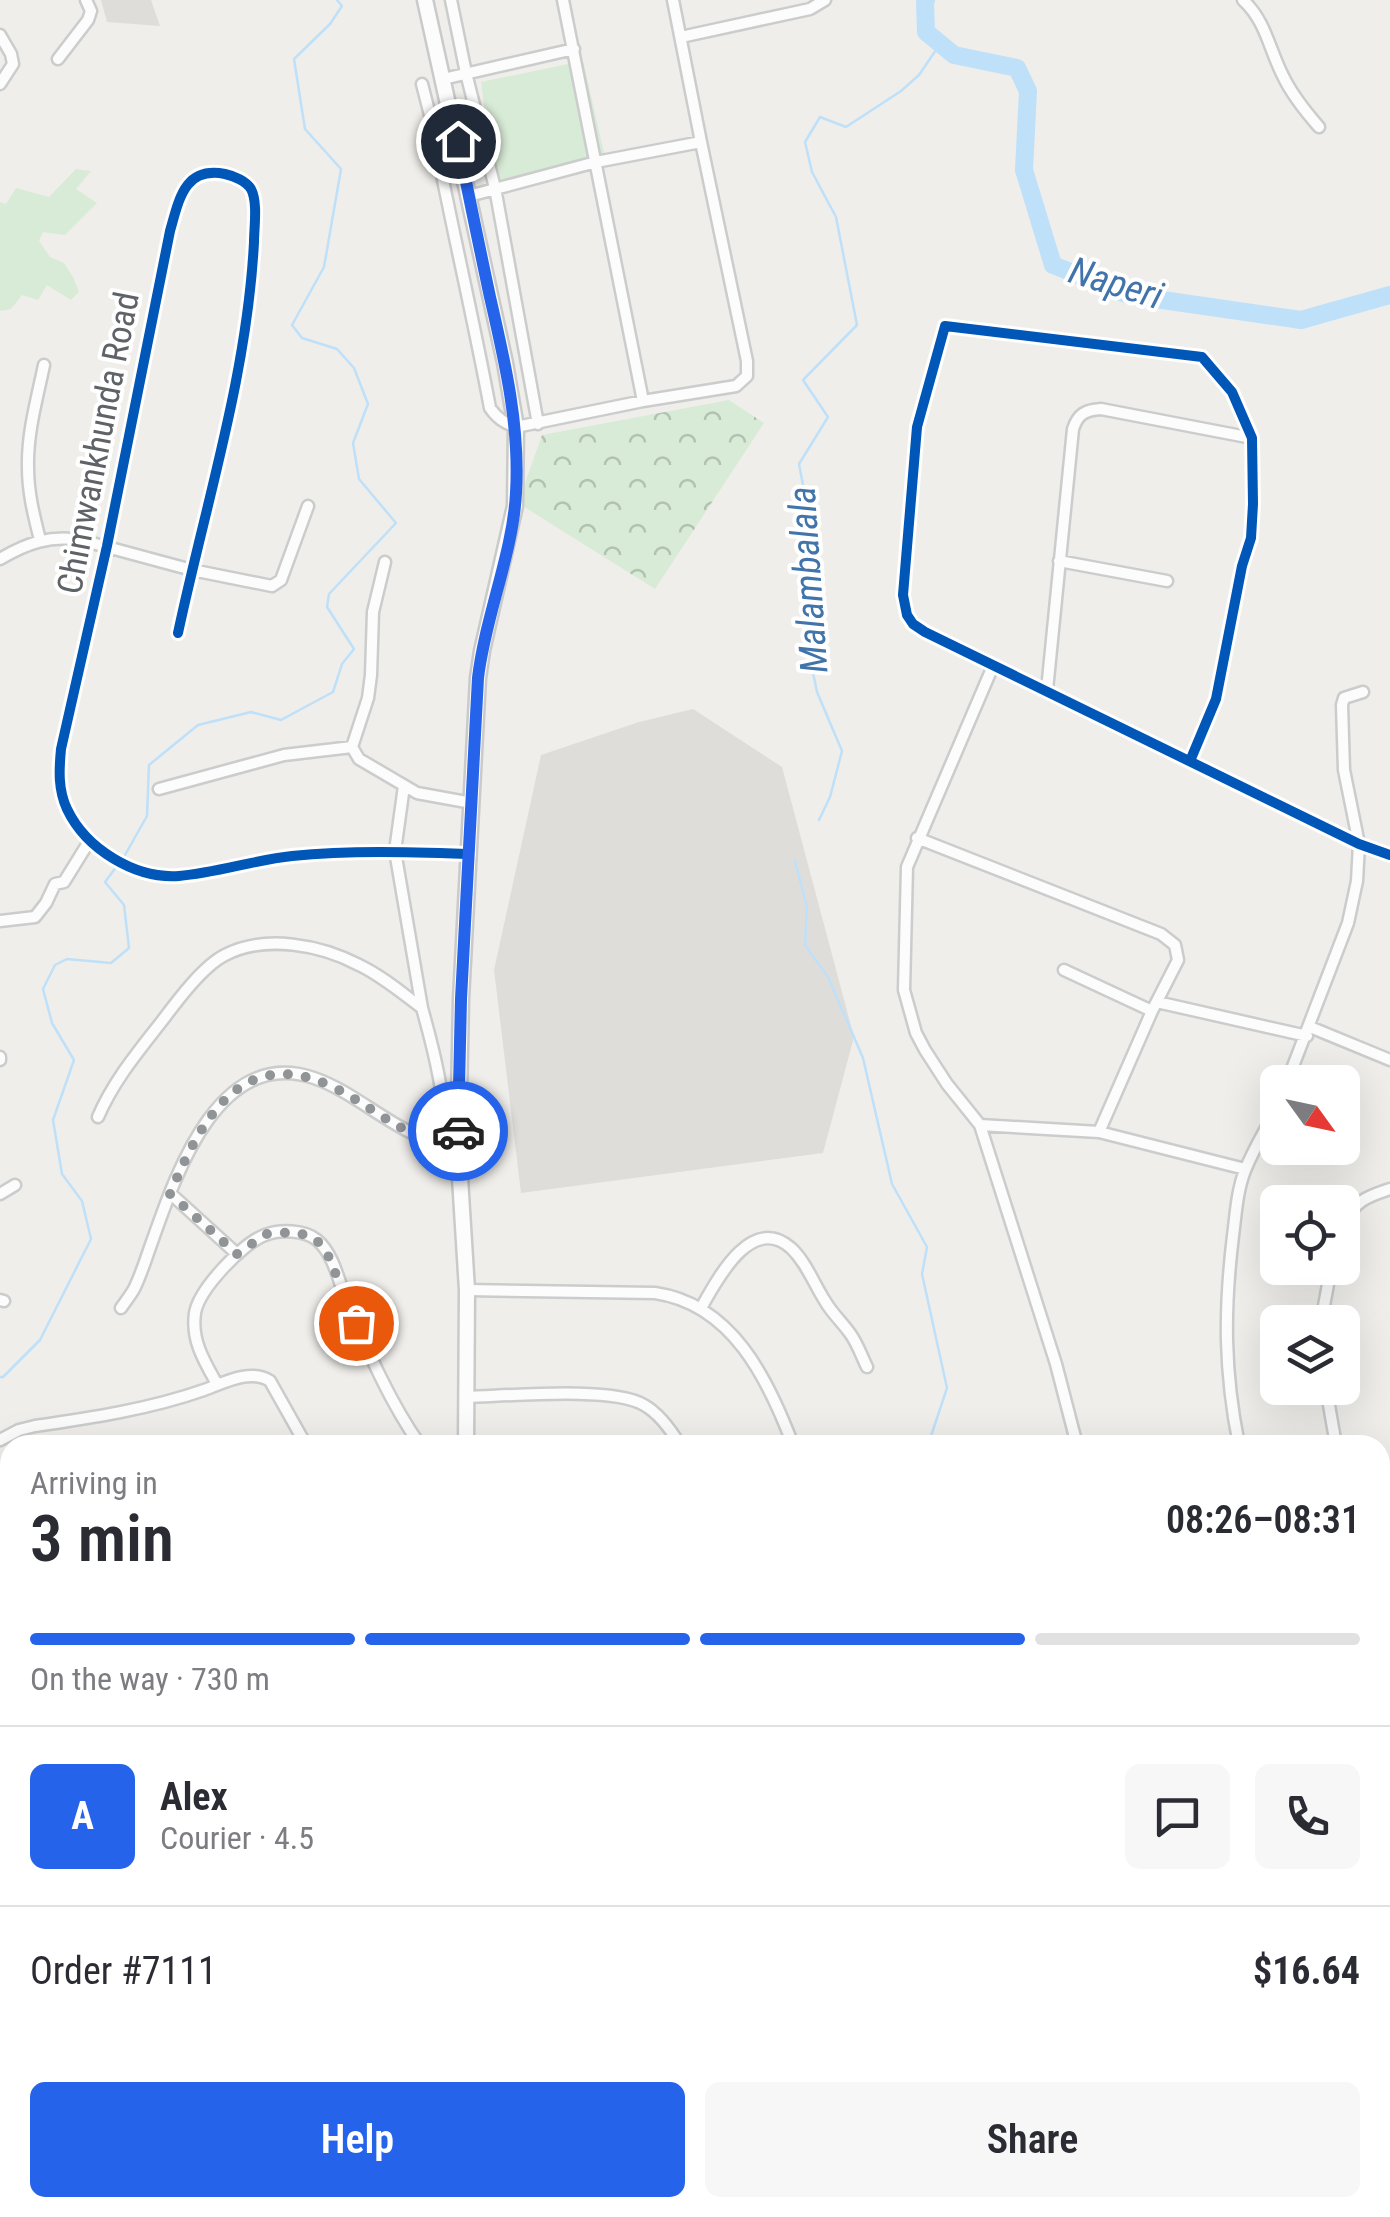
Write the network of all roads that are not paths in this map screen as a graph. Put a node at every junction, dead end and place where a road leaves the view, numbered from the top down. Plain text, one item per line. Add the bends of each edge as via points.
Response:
1 (86, 0) edge
2 (426, 0) edge
3 (451, 0) edge
4 (563, 0) edge
5 (674, 0) edge
6 (825, 0) edge
7 (1244, 0) edge
8 (0, 36) edge
9 (681, 37) junction
10 (574, 48) junction
11 (58, 59) dead end
12 (466, 73) junction
13 (444, 79) junction
14 (0, 84) edge
15 (422, 84) dead end
16 (452, 113) junction
17 (431, 119) junction
18 (1319, 128) dead end
19 (700, 142) junction
20 (596, 162) junction
21 (495, 188) junction
22 (469, 196) junction
23 (474, 224) junction
24 (451, 228) junction
25 (44, 365) dead end
26 (643, 402) junction
27 (538, 424) junction
28 (516, 428) junction
29 (1252, 438) junction
30 (308, 506) dead end
31 (40, 540) junction
32 (107, 546) junction
33 (0, 559) edge
34 (1058, 561) junction
35 (385, 562) dead end
36 (192, 570) junction
37 (1166, 581) dead end
38 (178, 633) dead end
39 (993, 666) junction
40 (1046, 690) junction
41 (1363, 692) dead end
42 (352, 747) junction
43 (1190, 761) junction
44 (404, 786) junction
45 (159, 788) dead end
46 (472, 802) junction
47 (918, 838) junction
48 (90, 840) junction
49 (1359, 844) junction
50 (395, 851) junction
51 (468, 854) junction
52 (1390, 856) edge
53 (0, 922) edge
54 (1064, 970) dead end
55 (1154, 1006) junction
56 (422, 1008) junction
57 (1308, 1031) junction
58 (1390, 1060) edge
59 (1295, 1065) edge
60 (98, 1117) dead end
61 (980, 1125) junction
62 (1099, 1132) junction
63 (1260, 1140) edge
64 (452, 1145) junction
65 (1245, 1169) junction
66 (16, 1186) dead end
67 (1390, 1189) edge
68 (0, 1194) edge
69 (170, 1194) junction
70 (1360, 1202) edge
71 (237, 1254) junction
72 (466, 1290) junction
73 (121, 1308) dead end
74 (701, 1308) junction
75 (866, 1367) dead end
76 (217, 1384) junction
77 (467, 1396) junction
78 (1329, 1405) edge
79 (10, 1435) edge
80 (300, 1435) edge
81 (414, 1435) edge
82 (466, 1435) edge
83 (673, 1435) edge
84 (789, 1435) edge
85 (1074, 1435) edge
86 (1237, 1435) edge
87 (1334, 1435) edge

1 - 11 street via 88,20
2 - 13 street
3 - 12 street
4 - 10 street
5 - 9 street
6 - 9 street
7 - 18 street via 1262,23 1293,94
8 - 14 street via 13,64
9 - 19 street
10 - 12 street
10 - 20 street
12 - 13 street
12 - 21 street
13 - 16 street
15 - 17 street
16 - 17 street
16 - 22 street
17 - 24 street
19 - 20 street
19 - 26 street via 747,376 736,386
20 - 21 street
20 - 26 street
21 - 22 street
21 - 27 street
22 - 23 street
23 - 24 street
23 - 28 street
24 - 28 street via 490,408
25 - 31 street via 28,468
26 - 27 street
27 - 28 street
28 - 46 street via 515,506 480,665
29 - 34 street via 1101,409 1080,415
29 - 39 street via 1232,392 1202,357 945,326 917,427 902,595 914,624
29 - 43 street via 1251,538 1216,699
30 - 36 street via 277,585
31 - 32 street via 63,537
31 - 33 street
32 - 36 street
32 - 36 street, Chimwankhunda Road via 178,201 195,176 230,175 250,188 254,200 249,310 228,430
32 - 48 street, Chimwankhunda Road via 58,774 66,808
34 - 37 street
34 - 40 street
35 - 42 street via 373,612 368,698
36 - 38 street, Chimwankhunda Road
39 - 40 street
39 - 47 street
40 - 43 street
41 - 49 street via 1342,705 1344,770
42 - 44 street
42 - 45 street via 274,757
43 - 49 street
44 - 46 street
44 - 50 street
46 - 51 street
47 - 55 street via 1170,939 1178,960
47 - 61 street via 906,885 906,1000 925,1050
48 - 50 street, Chimwankhunda Road via 122,863 160,876 294,856
48 - 53 street via 35,917
49 - 52 street
49 - 57 street via 1348,923
50 - 51 street, Chimwankhunda Road
50 - 56 street
51 - 64 street
54 - 55 street
55 - 57 street
55 - 62 street
56 - 60 street via 333,954 304,946 249,946 224,955 185,994 119,1076
56 - 64 street
57 - 58 street
57 - 59 street
61 - 62 street
61 - 85 street
62 - 65 street
63 - 65 street
64 - 69 street via 417,1138 317,1079 276,1074 222,1101
64 - 72 street
65 - 86 street via 1225,1328
66 - 68 street
67 - 70 street
69 - 71 street
69 - 73 street
71 - 76 street via 194,1316 197,1347
71 - 81 street via 274,1233 295,1232 320,1242
72 - 74 street via 655,1293
72 - 77 street
74 - 75 street via 721,1272 749,1243 784,1243 851,1334
74 - 84 street via 751,1358
76 - 79 street via 162,1403
76 - 80 street via 266,1378
77 - 82 street
77 - 83 street via 620,1396 646,1405
78 - 87 street

